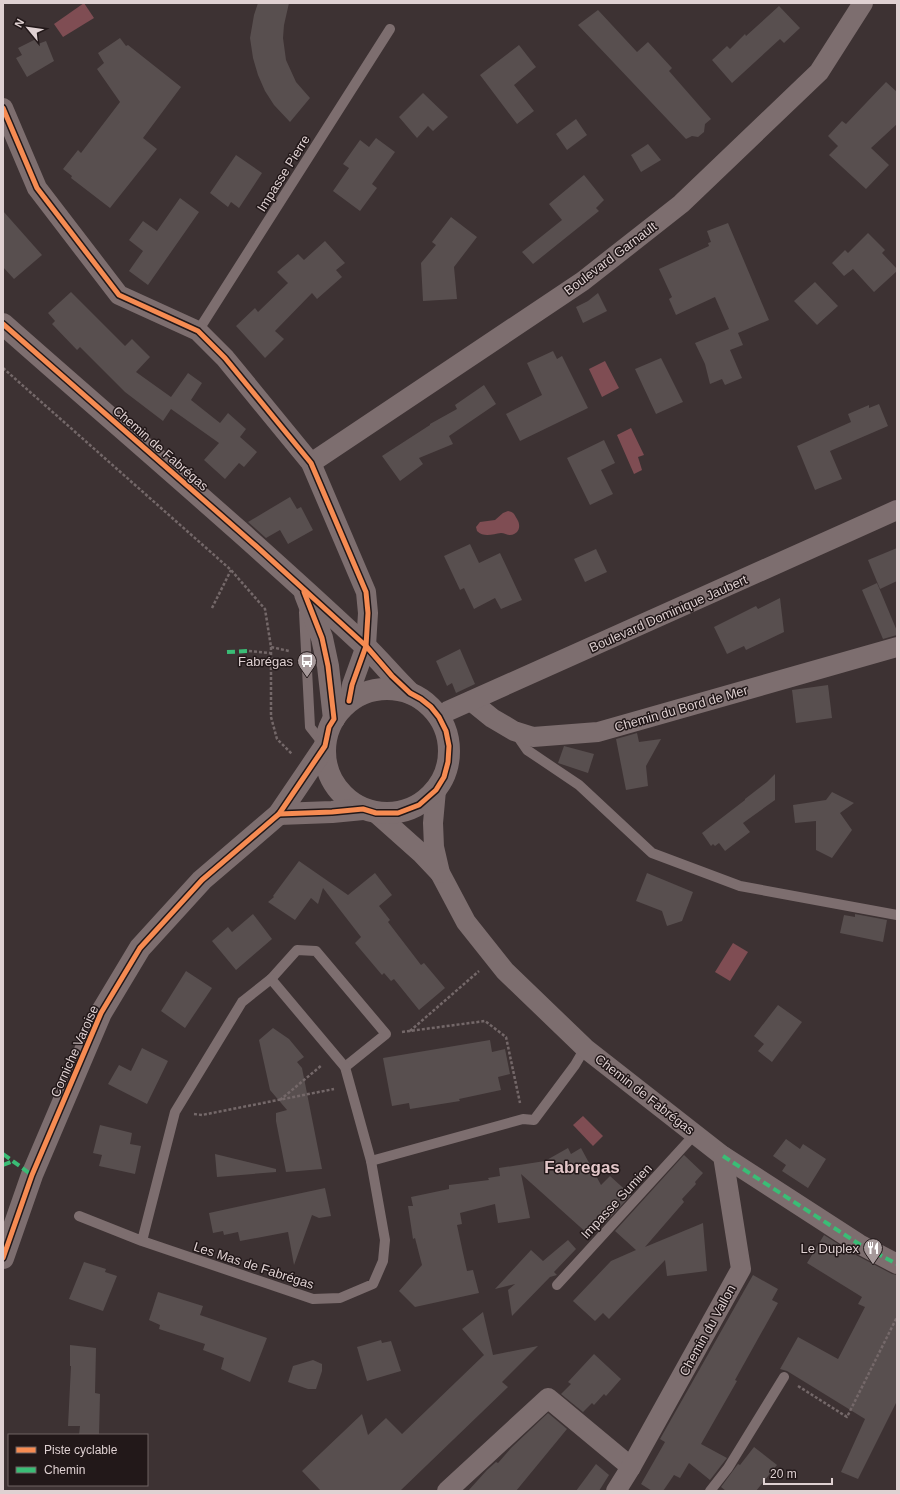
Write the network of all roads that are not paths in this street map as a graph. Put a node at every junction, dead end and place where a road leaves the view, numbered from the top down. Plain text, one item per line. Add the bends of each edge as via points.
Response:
1 (863, 3) edge
2 (390, 30) dead end
3 (3, 108) edge
4 (3, 324) edge
5 (198, 330) junction
6 (311, 463) junction
7 (897, 510) edge
8 (303, 590) junction
9 (366, 646) junction
10 (897, 647) edge
11 (410, 693) junction
12 (350, 701) junction
13 (471, 701) junction
14 (439, 716) junction
15 (334, 719) junction
16 (514, 732) junction
17 (325, 746) junction
18 (436, 790) junction
19 (370, 811) junction
20 (279, 814) junction
21 (440, 873) junction
22 (897, 915) edge
23 (271, 979) junction
24 (585, 1048) junction
25 (345, 1067) junction
26 (695, 1134) junction
27 (723, 1156) junction
28 (371, 1161) junction
29 (79, 1216) dead end
30 (142, 1241) junction
31 (3, 1258) edge
32 (897, 1264) edge
33 (557, 1285) dead end
34 (784, 1377) road end
35 (630, 1467) junction
36 (448, 1491) edge
37 (616, 1491) edge
38 (710, 1491) edge

1 - 6 street, Boulevard Garnault via 819,72 681,204 583,281
2 - 5 lane, Impasse Pierre
3 - 5 street via 37,188 119,295
4 - 8 street, Chemin de Fabrégas
5 - 6 street via 225,358
6 - 9 street via 366,592
7 - 13 street, Boulevard Dominique Jaubert
8 - 9 street, Chemin de Fabrégas
8 - 15 street, Chemin de Fabrégas via 322,638
8 - 17 lane via 310,727
9 - 11 street, Chemin de Fabrégas
9 - 12 street via 352,685
10 - 16 street, Chemin du Bord de Mer via 598,732 533,736
11 - 12 street via 398,690 372,690
11 - 14 street via 426,703
12 - 15 street
13 - 14 street, Boulevard Dominique Jaubert
13 - 16 street, Chemin du Bord de Mer
14 - 18 street via 446,730 449,746 444,777
15 - 17 street via 329,727
16 - 22 lane via 527,750 579,786 652,852 740,886
17 - 19 street via 325,762 338,790 350,802
17 - 20 street, Corniche Varoise
18 - 19 street via 419,805 398,813
18 - 21 street, Chemin de Fabrégas via 434,847
19 - 20 street
19 - 21 street, Chemin de Fabrégas via 422,854
20 - 31 street, Corniche Varoise via 202,880 140,948 101,1013 32,1175
21 - 24 street, Chemin de Fabrégas via 466,922 505,971
23 - 25 lane, Les Mas de Fabrégas
23 - 25 lane via 297,950 316,951 386,1034
23 - 30 lane via 242,1002 175,1112
24 - 26 street, Chemin de Fabrégas
24 - 28 lane via 534,1120 523,1119
25 - 28 lane, Les Mas de Fabrégas
26 - 27 street, Chemin de Fabrégas
26 - 33 lane, Impasse Sumien
27 - 32 street, Chemin de Fabrégas via 859,1244
27 - 35 street, Chemin du Vallon via 741,1269
28 - 30 lane, Les Mas de Fabrégas via 385,1240 383,1261 373,1284 340,1298 313,1299
29 - 30 lane, Les Mas de Fabrégas
34 - 38 lane via 728,1468
35 - 36 street via 548,1398
35 - 37 street, Chemin du Vallon

